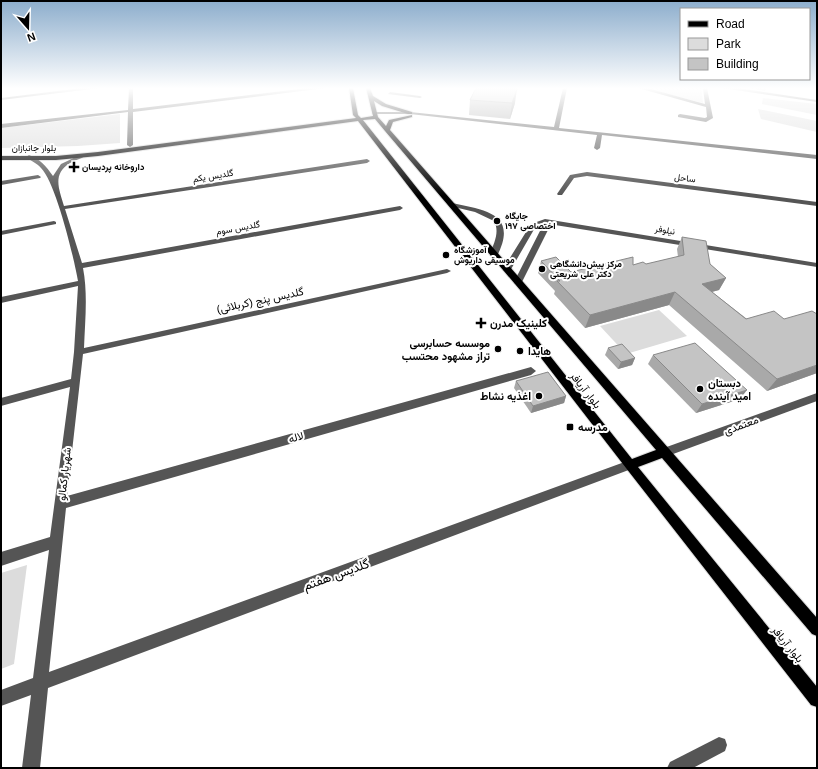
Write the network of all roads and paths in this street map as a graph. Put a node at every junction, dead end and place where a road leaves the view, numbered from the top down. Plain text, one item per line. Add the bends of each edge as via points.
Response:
1 (19, 124) edge
2 (131, 124) edge
3 (302, 124) edge
4 (309, 124) edge
5 (363, 124) edge
6 (382, 124) edge
7 (389, 124) edge
8 (507, 124) edge
9 (557, 124) edge
10 (1, 126) edge
11 (556, 129) junction
12 (387, 130) junction
13 (600, 133) junction
14 (130, 145) junction
15 (597, 148) dead end
16 (23, 151) dead end
17 (30, 154) junction
18 (82, 156) junction
19 (817, 157) edge
20 (1, 158) edge
21 (56, 158) junction
22 (367, 161) dead end
23 (38, 177) dead end
24 (1, 183) edge
25 (54, 183) junction
26 (560, 194) dead end
27 (471, 202) dead end
28 (817, 204) edge
29 (452, 205) junction
30 (62, 208) junction
31 (400, 208) dead end
32 (557, 222) junction
33 (54, 223) dead end
34 (1, 233) edge
35 (494, 254) junction
36 (817, 265) edge
37 (79, 266) junction
38 (507, 269) junction
39 (447, 271) dead end
40 (518, 282) junction
41 (82, 283) junction
42 (1, 300) edge
43 (79, 352) junction
44 (531, 371) dead end
45 (74, 382) junction
46 (817, 397) edge
47 (1, 402) edge
48 (665, 452) junction
49 (630, 465) junction
50 (60, 504) junction
51 (56, 541) junction
52 (1, 559) edge
53 (817, 629) edge
54 (42, 682) junction
55 (1, 698) edge
56 (817, 699) edge
57 (719, 744) dead end
58 (32, 768) edge
59 (676, 768) edge

1 - 10 street
2 - 14 street
3 - 14 main road, بلوار جانبازان
4 - 18 main road, بلوار جانبازان
5 - 49 main road, بلوار آریافر
6 - 12 main road, بلوار آریافر
7 - 12 main road
8 - 11 street
9 - 11 street
11 - 13 street
12 - 29 main road, بلوار آریافر
13 - 15 street
13 - 19 street
14 - 21 main road, بلوار جانبازان via 61,151
16 - 17 main road, بلوار جانبازان
17 - 20 main road, بلوار جانبازان
17 - 21 main road, بلوار جانبازان
17 - 25 street, شهریار کمالو via 44,167
18 - 21 main road, بلوار جانبازان
18 - 25 street via 63,164 56,173
22 - 30 street, گلدیس یکم
23 - 24 street
25 - 30 street, شهریار کمالو
26 - 28 street, ساحل via 572,176 587,174
27 - 29 street
29 - 35 main road, بلوار آریافر
29 - 35 street via 498,219 500,234
30 - 37 street, شهریار کمالو
31 - 37 street, گلدیس سوم
32 - 36 street, نیلوفر
32 - 38 street, نیلوفر via 540,221 533,225
32 - 40 street via 546,227
33 - 34 street
35 - 38 main road, بلوار آریافر
37 - 41 street, شهریار کمالو
38 - 40 main road, بلوار آریافر
39 - 43 street, گلدیس پنج (کربلائی)
40 - 48 main road, بلوار آریافر
41 - 42 street
41 - 43 street, شهریار کمالو
43 - 45 street, شهریار کمالو
44 - 50 street, لاله
45 - 47 street
45 - 50 street, شهریار کمالو
46 - 48 street, معتمدی
48 - 49 main road
48 - 53 main road, بلوار آریافر
49 - 54 street, گلدیس هفتم
49 - 56 main road, بلوار آریافر
50 - 51 street, شهریار کمالو
51 - 52 street
51 - 54 street, شهریار کمالو
54 - 55 street, گلدیس هفتم
54 - 58 street, شهریار کمالو
57 - 59 street

